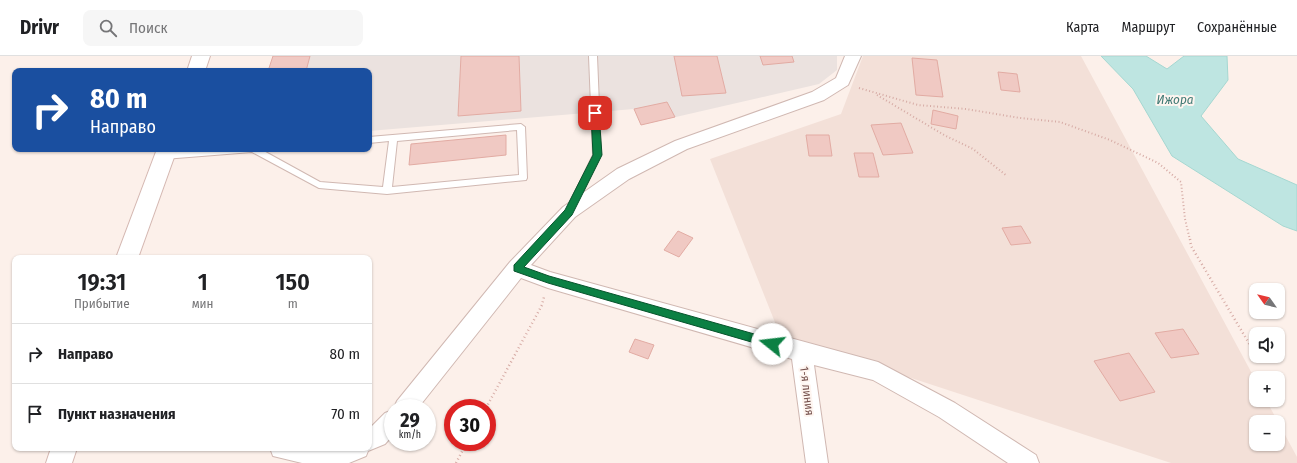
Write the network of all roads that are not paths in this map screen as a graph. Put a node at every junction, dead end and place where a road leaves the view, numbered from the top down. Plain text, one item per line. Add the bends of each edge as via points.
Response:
1 (201, 56) edge
2 (593, 56) edge
3 (853, 56) edge
4 (197, 68) edge
5 (392, 139) junction
6 (372, 140) edge
7 (188, 152) edge
8 (259, 152) edge
9 (166, 153) edge
10 (387, 191) junction
11 (569, 212) junction
12 (128, 255) edge
13 (517, 268) junction
14 (802, 352) junction
15 (412, 399) edge
16 (384, 429) edge
17 (372, 439) edge
18 (63, 451) edge
19 (297, 451) edge
20 (353, 451) edge
21 (59, 463) edge
22 (817, 463) edge
23 (1028, 463) edge

1 - 4 main road
2 - 11 lane via 597,155
3 - 11 street via 842,81 818,96 681,145 623,174
5 - 6 lane
5 - 10 lane
5 - 10 lane via 521,127 523,178
7 - 9 lane
8 - 10 lane via 319,185
9 - 12 main road
11 - 13 street
13 - 14 street, 1-я линия via 548,280
13 - 15 street
14 - 22 street, 1-я линия
14 - 23 street via 878,372 947,410
16 - 17 street
18 - 21 main road
19 - 20 street via 318,455

